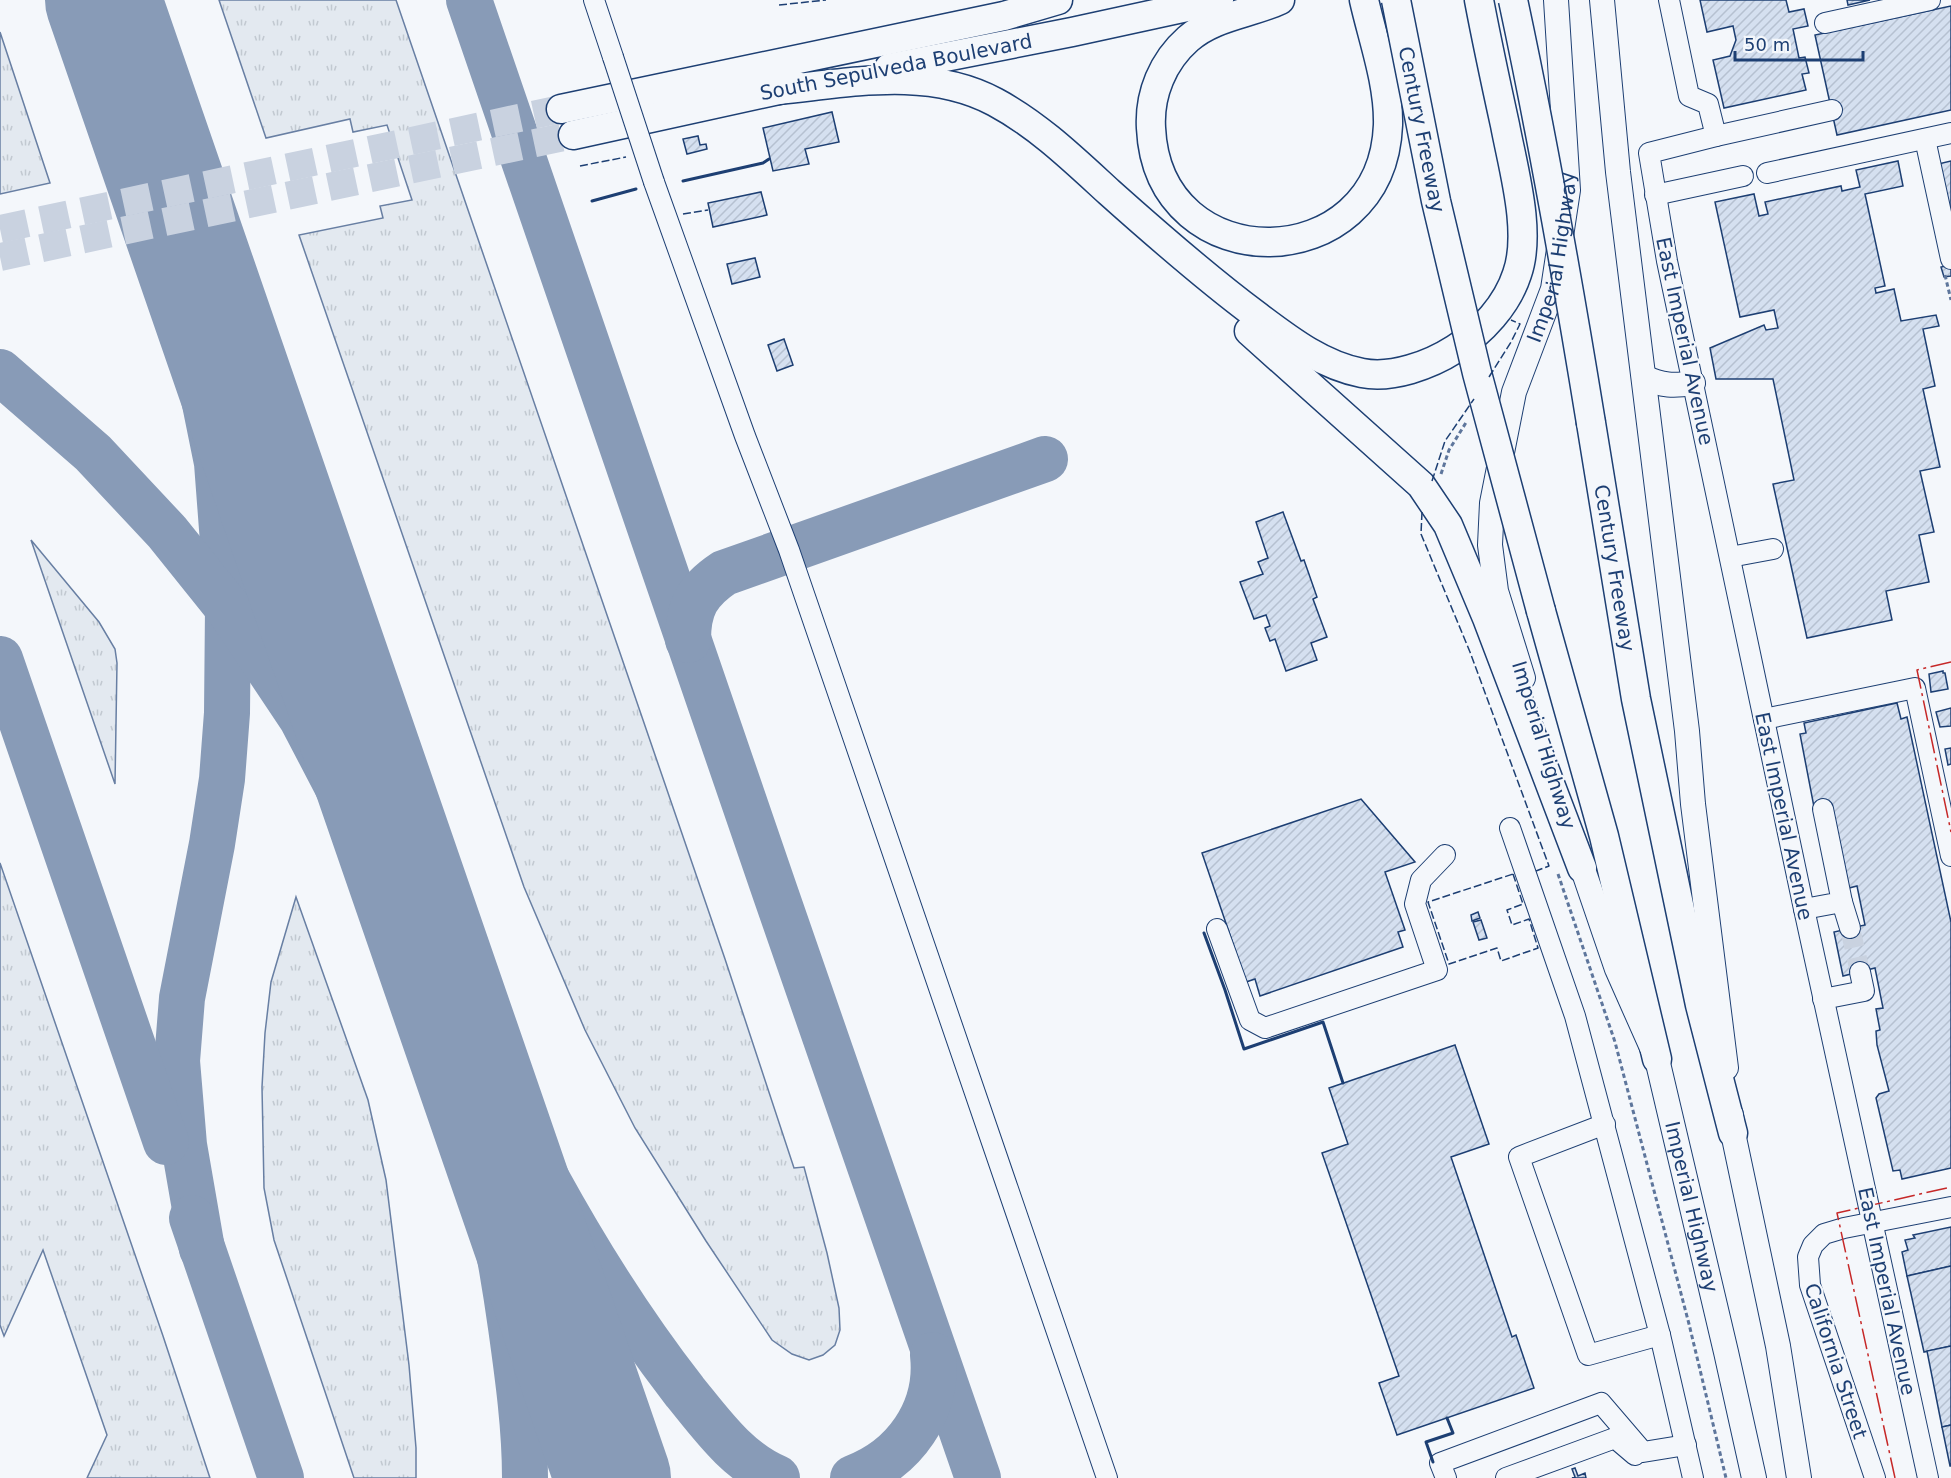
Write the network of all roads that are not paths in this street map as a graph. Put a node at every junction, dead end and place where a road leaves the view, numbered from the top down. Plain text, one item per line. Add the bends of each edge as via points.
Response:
1 (594, 0) edge
2 (1028, 0) edge
3 (1058, 0) edge
4 (1219, 0) edge
5 (1280, 0) edge
6 (1364, 0) edge
7 (1396, 0) edge
8 (1479, 0) edge
9 (1513, 0) edge
10 (1556, 0) edge
11 (1602, 0) edge
12 (1669, 0) edge
13 (1930, 0) edge
14 (1004, 16) junction
15 (1825, 23) dead end
16 (778, 90) junction
17 (561, 108) tunnel mouth
18 (1832, 110) dead end
19 (1951, 133) edge
20 (573, 135) tunnel mouth
21 (1716, 136) junction
22 (1925, 139) junction
23 (1767, 172) dead end
24 (1743, 176) dead end
25 (1655, 195) junction
26 (1150, 229) junction
27 (1948, 268) edge
28 (1644, 377) junction
29 (1693, 383) junction
30 (1773, 549) dead end
31 (1730, 557) junction
32 (1764, 719) junction
33 (1823, 809) dead end
34 (1510, 828) dead end
35 (1445, 855) dead end
36 (1951, 856) edge
37 (1569, 869) junction
38 (1842, 902) junction
39 (1804, 909) junction
40 (1850, 928) tunnel mouth
41 (1217, 929) dead end
42 (1860, 972) tunnel mouth
43 (1823, 999) junction
44 (1657, 1059) junction
45 (1605, 1124) junction
46 (1733, 1133) junction
47 (1951, 1207) edge
48 (1872, 1222) junction
49 (1660, 1335) junction
50 (1687, 1450) junction
51 (1107, 1478) edge
52 (1446, 1478) edge
53 (1506, 1478) edge
54 (1693, 1478) edge
55 (1754, 1478) edge
56 (1799, 1478) edge
57 (1875, 1478) edge
58 (1928, 1478) edge

1 - 51 street, bridge via 654,182 789,550
2 - 14 highway
3 - 14 highway, South Sepulveda Boulevard
4 - 16 highway, South Sepulveda Boulevard
5 - 6 highway via 1214,22 1178,49 1155,92 1150,121 1163,178 1178,201 1219,232 1254,242 1288,241 1322,230 1358,202 1378,171 1388,115
7 - 44 highway, Century Freeway, bridge via 1436,201 1469,338 1604,836
8 - 26 highway via 1523,220 1518,273 1500,308 1469,340 1451,352 1391,374 1364,374 1332,364 1296,345
9 - 46 highway, Century Freeway, bridge via 1592,423 1636,699 1700,1005
10 - 37 main road, Imperial Highway via 1568,190 1553,289 1511,404 1492,503 1490,544 1496,591
11 - 28 main road via 1613,130
12 - 21 street via 1689,96 1708,104
13 - 15 street
14 - 17 highway, South Sepulveda Boulevard
16 - 20 highway, South Sepulveda Boulevard
16 - 26 highway via 908,78 949,84 994,101 1041,131
18 - 21 street
19 - 22 street
21 - 25 street, East Imperial Avenue via 1649,153
22 - 23 street
22 - 27 street
24 - 25 street
25 - 29 street, East Imperial Avenue
26 - 37 highway via 1172,260 1421,485 1448,525 1483,609
28 - 29 main road via 1660,385
28 - 46 main road
29 - 31 street, East Imperial Avenue
30 - 31 street
31 - 32 street, East Imperial Avenue
32 - 36 street via 1915,688
32 - 39 street, East Imperial Avenue
33 - 38 street
34 - 45 street via 1575,1016
35 - 41 street via 1421,880 1415,904 1437,970 1265,1028 1250,1020
37 - 44 main road, Imperial Highway
38 - 39 street
38 - 40 street
39 - 43 street, East Imperial Avenue
42 - 43 street via 1864,990
43 - 48 street, East Imperial Avenue
44 - 55 main road, Imperial Highway
45 - 49 street
45 - 49 street via 1519,1157 1588,1356
46 - 56 main road via 1778,1346
47 - 48 street, California Street
48 - 57 street, California Street via 1824,1234 1813,1245 1808,1271
48 - 58 street, East Imperial Avenue
49 - 50 street
50 - 52 street via 1643,1452 1601,1403 1440,1463
50 - 53 street via 1645,1463 1615,1438
50 - 54 street

